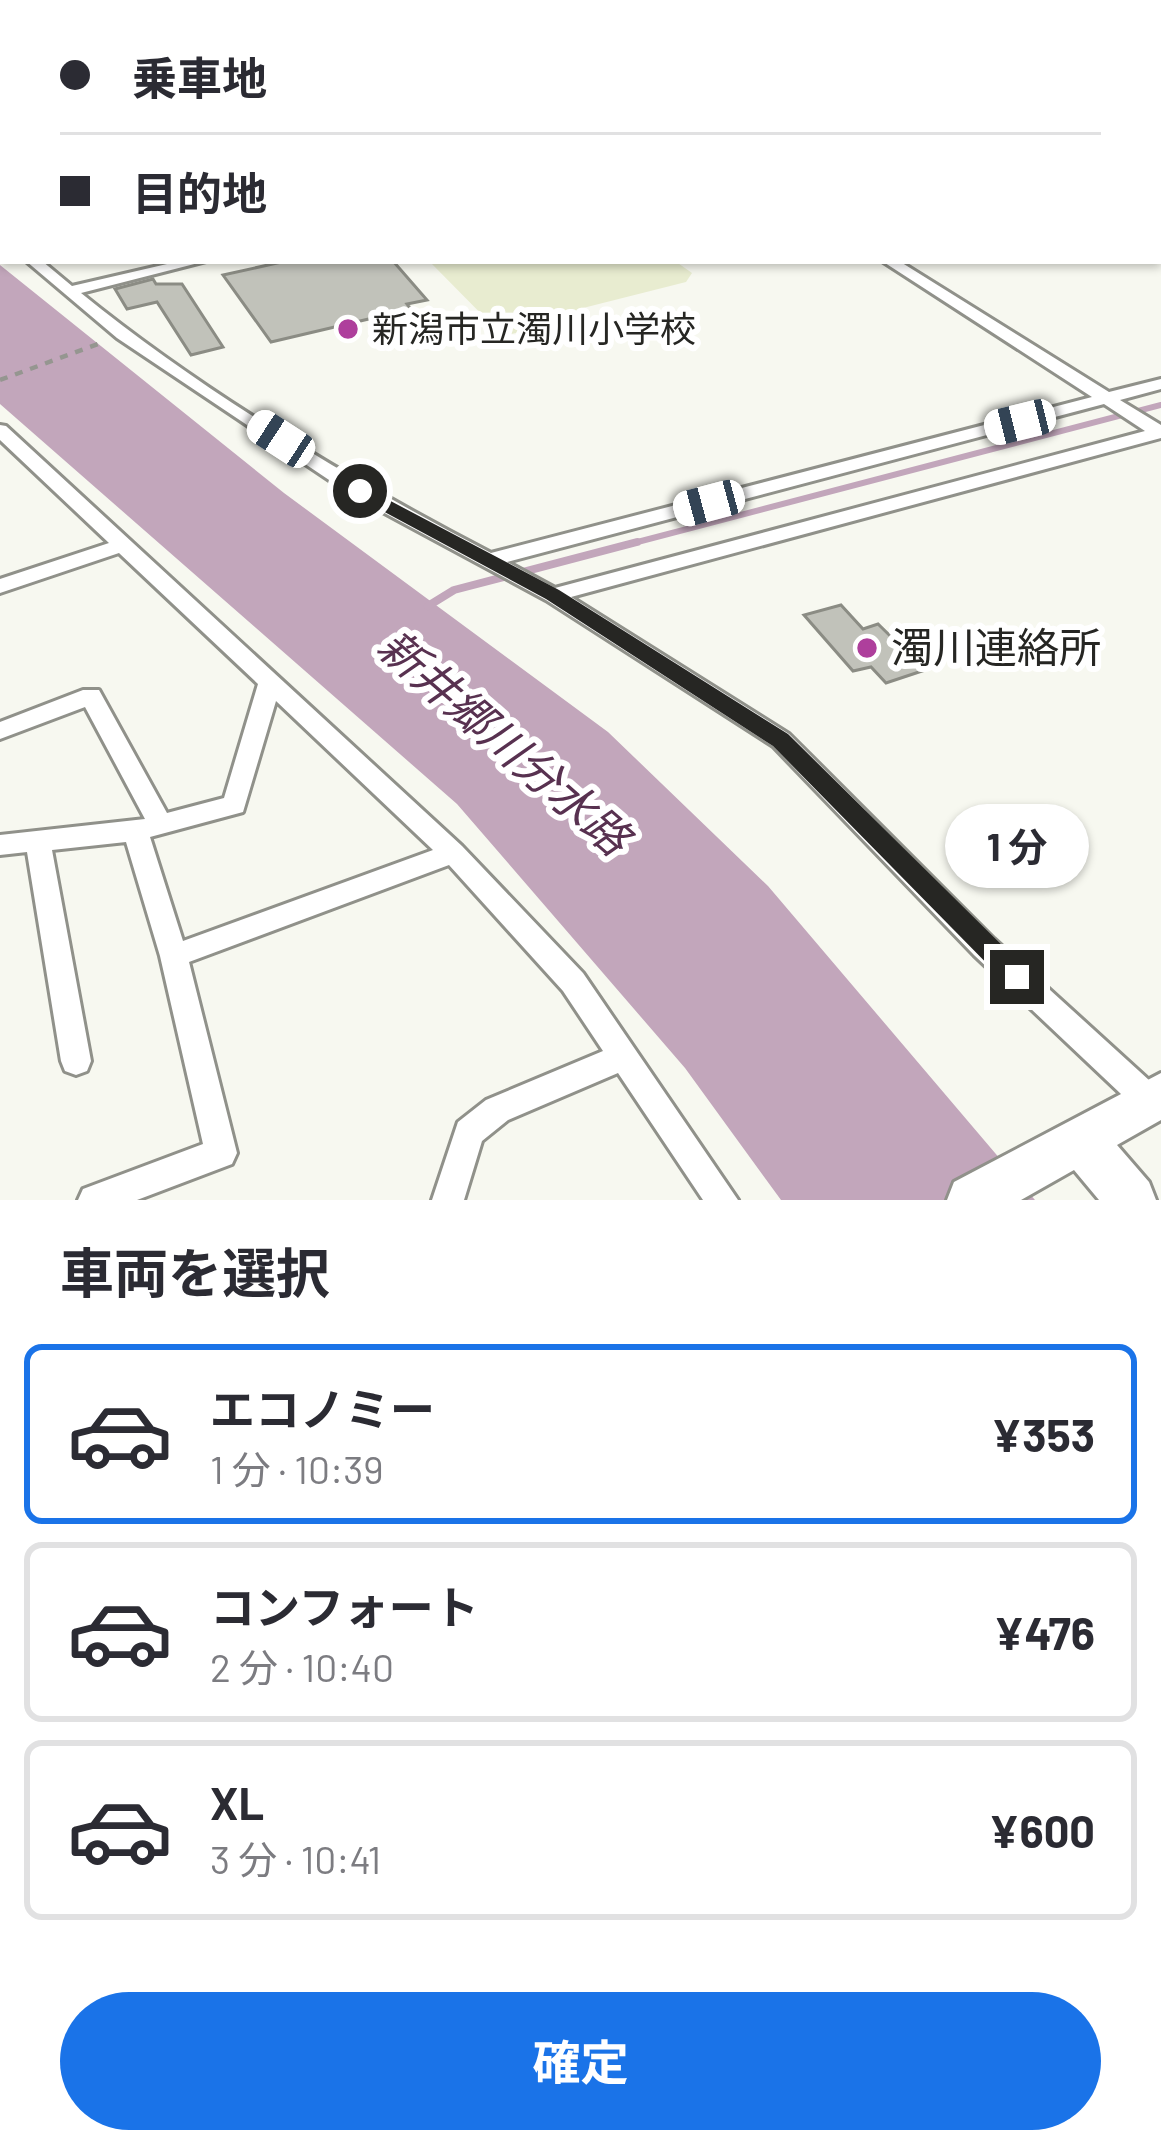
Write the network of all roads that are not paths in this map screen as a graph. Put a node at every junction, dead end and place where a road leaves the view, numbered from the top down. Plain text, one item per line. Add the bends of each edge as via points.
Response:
1 (37, 264) edge
2 (186, 264) edge
3 (895, 264) edge
4 (70, 291) junction
5 (1161, 384) edge
6 (1112, 401) junction
7 (0, 430) edge
8 (1157, 430) edge
9 (126, 544) junction
10 (486, 561) junction
11 (0, 586) edge
12 (553, 595) junction
13 (270, 682) junction
14 (0, 731) edge
15 (147, 827) junction
16 (38, 841) junction
17 (0, 845) edge
18 (453, 853) junction
19 (174, 956) junction
20 (624, 1056) junction
21 (76, 1061) dead end
22 (1155, 1098) edge
23 (1066, 1151) junction
24 (94, 1200) edge
25 (448, 1200) edge
26 (722, 1200) edge
27 (972, 1200) edge
28 (1131, 1200) edge

1 - 4 street
2 - 4 street
3 - 6 street
4 - 10 street via 123,335 360,491
5 - 6 street
6 - 8 street
6 - 10 street
7 - 9 street
8 - 12 street
9 - 11 street
9 - 13 street
10 - 12 street
12 - 22 street via 781,740 984,946
13 - 15 street via 234,805
13 - 18 street
14 - 15 street via 91,696
15 - 16 street
15 - 19 street
16 - 17 street
16 - 21 street
18 - 19 street
18 - 20 street via 573,982
19 - 24 street via 220,1153
20 - 25 street via 497,1110 470,1132
20 - 26 street
22 - 23 main road
23 - 27 main road
23 - 28 main road

